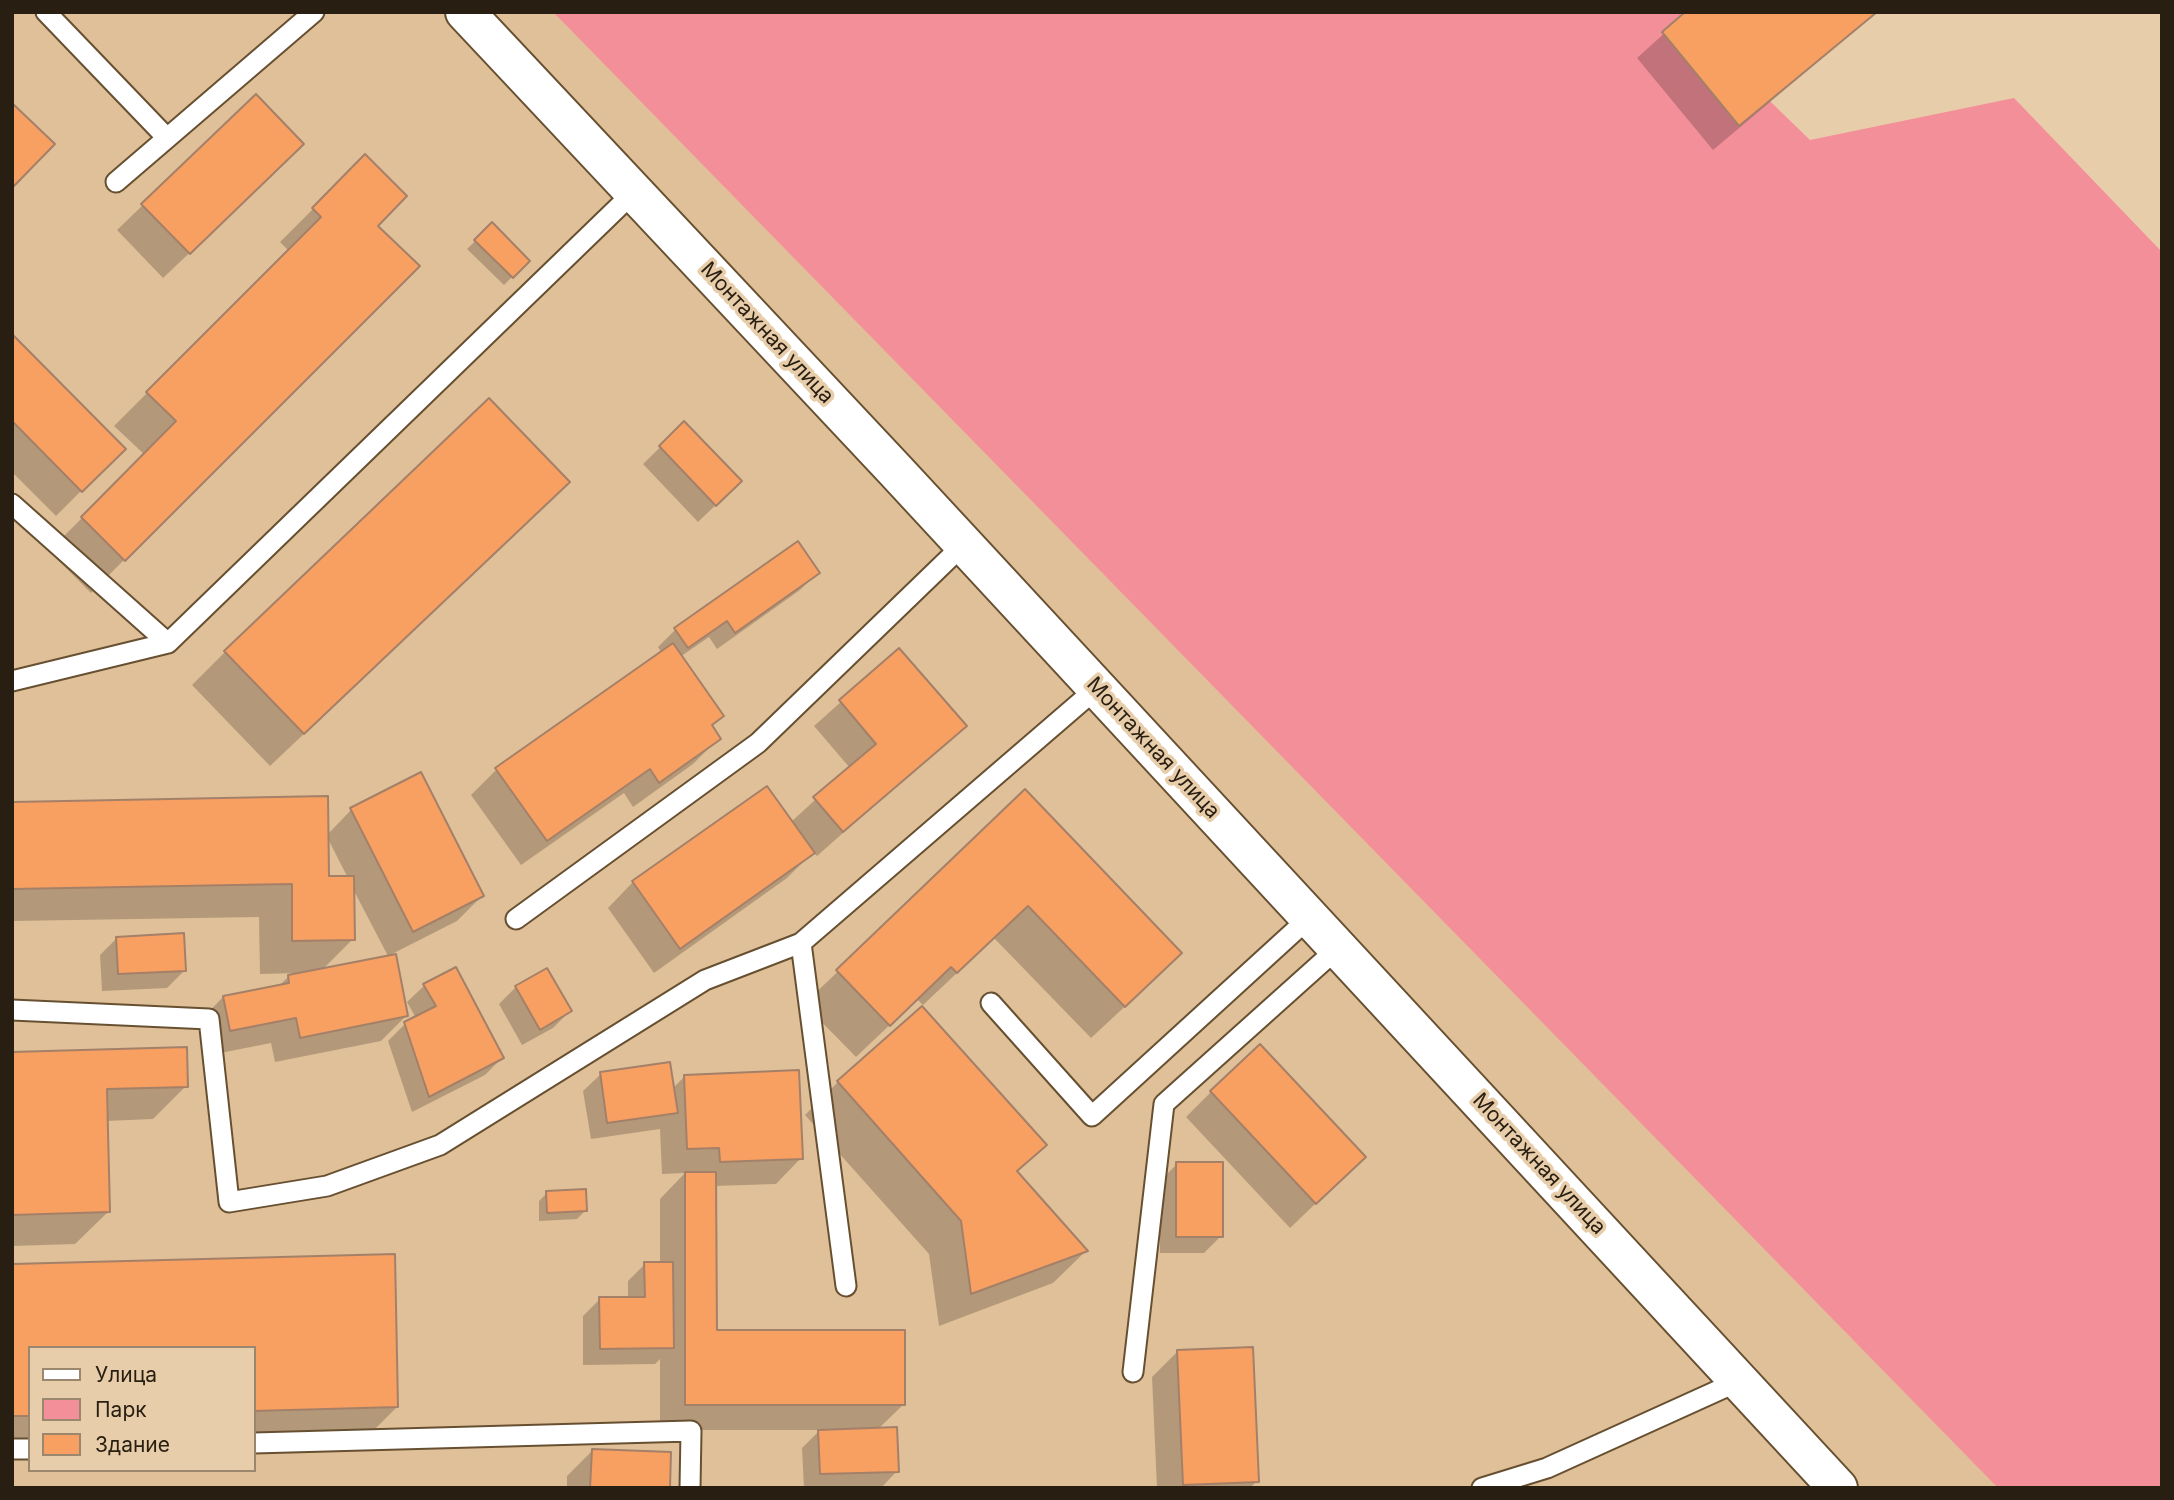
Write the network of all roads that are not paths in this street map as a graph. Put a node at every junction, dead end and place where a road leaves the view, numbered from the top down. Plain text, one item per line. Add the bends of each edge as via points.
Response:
1 (46, 12) edge
2 (313, 12) edge
3 (466, 12) edge
4 (167, 138) junction
5 (116, 182) dead end
6 (634, 192) junction
7 (12, 504) edge
8 (964, 544) junction
9 (167, 643) junction
10 (12, 681) edge
11 (1097, 688) junction
12 (1310, 917) junction
13 (516, 919) dead end
14 (801, 943) junction
15 (1338, 948) junction
16 (991, 1003) dead end
17 (12, 1010) edge
18 (846, 1286) dead end
19 (1133, 1372) dead end
20 (1739, 1381) junction
21 (256, 1443) edge
22 (690, 1488) edge
23 (1482, 1488) edge
24 (1838, 1488) edge

1 - 4 lane
2 - 4 lane
3 - 6 street, Монтажная улица
4 - 5 lane
6 - 8 street, Монтажная улица
6 - 9 lane
7 - 9 lane
8 - 11 street, Монтажная улица
8 - 13 lane via 758,743
9 - 10 lane
11 - 12 street, Монтажная улица
11 - 14 lane
12 - 15 street, Монтажная улица
12 - 16 lane via 1093,1116
14 - 17 lane via 705,980 440,1145 327,1186 229,1202 209,1019
14 - 18 lane
15 - 19 lane via 1164,1104
15 - 20 street, Монтажная улица
20 - 23 lane via 1546,1468
20 - 24 street, Монтажная улица
21 - 22 lane via 691,1431

